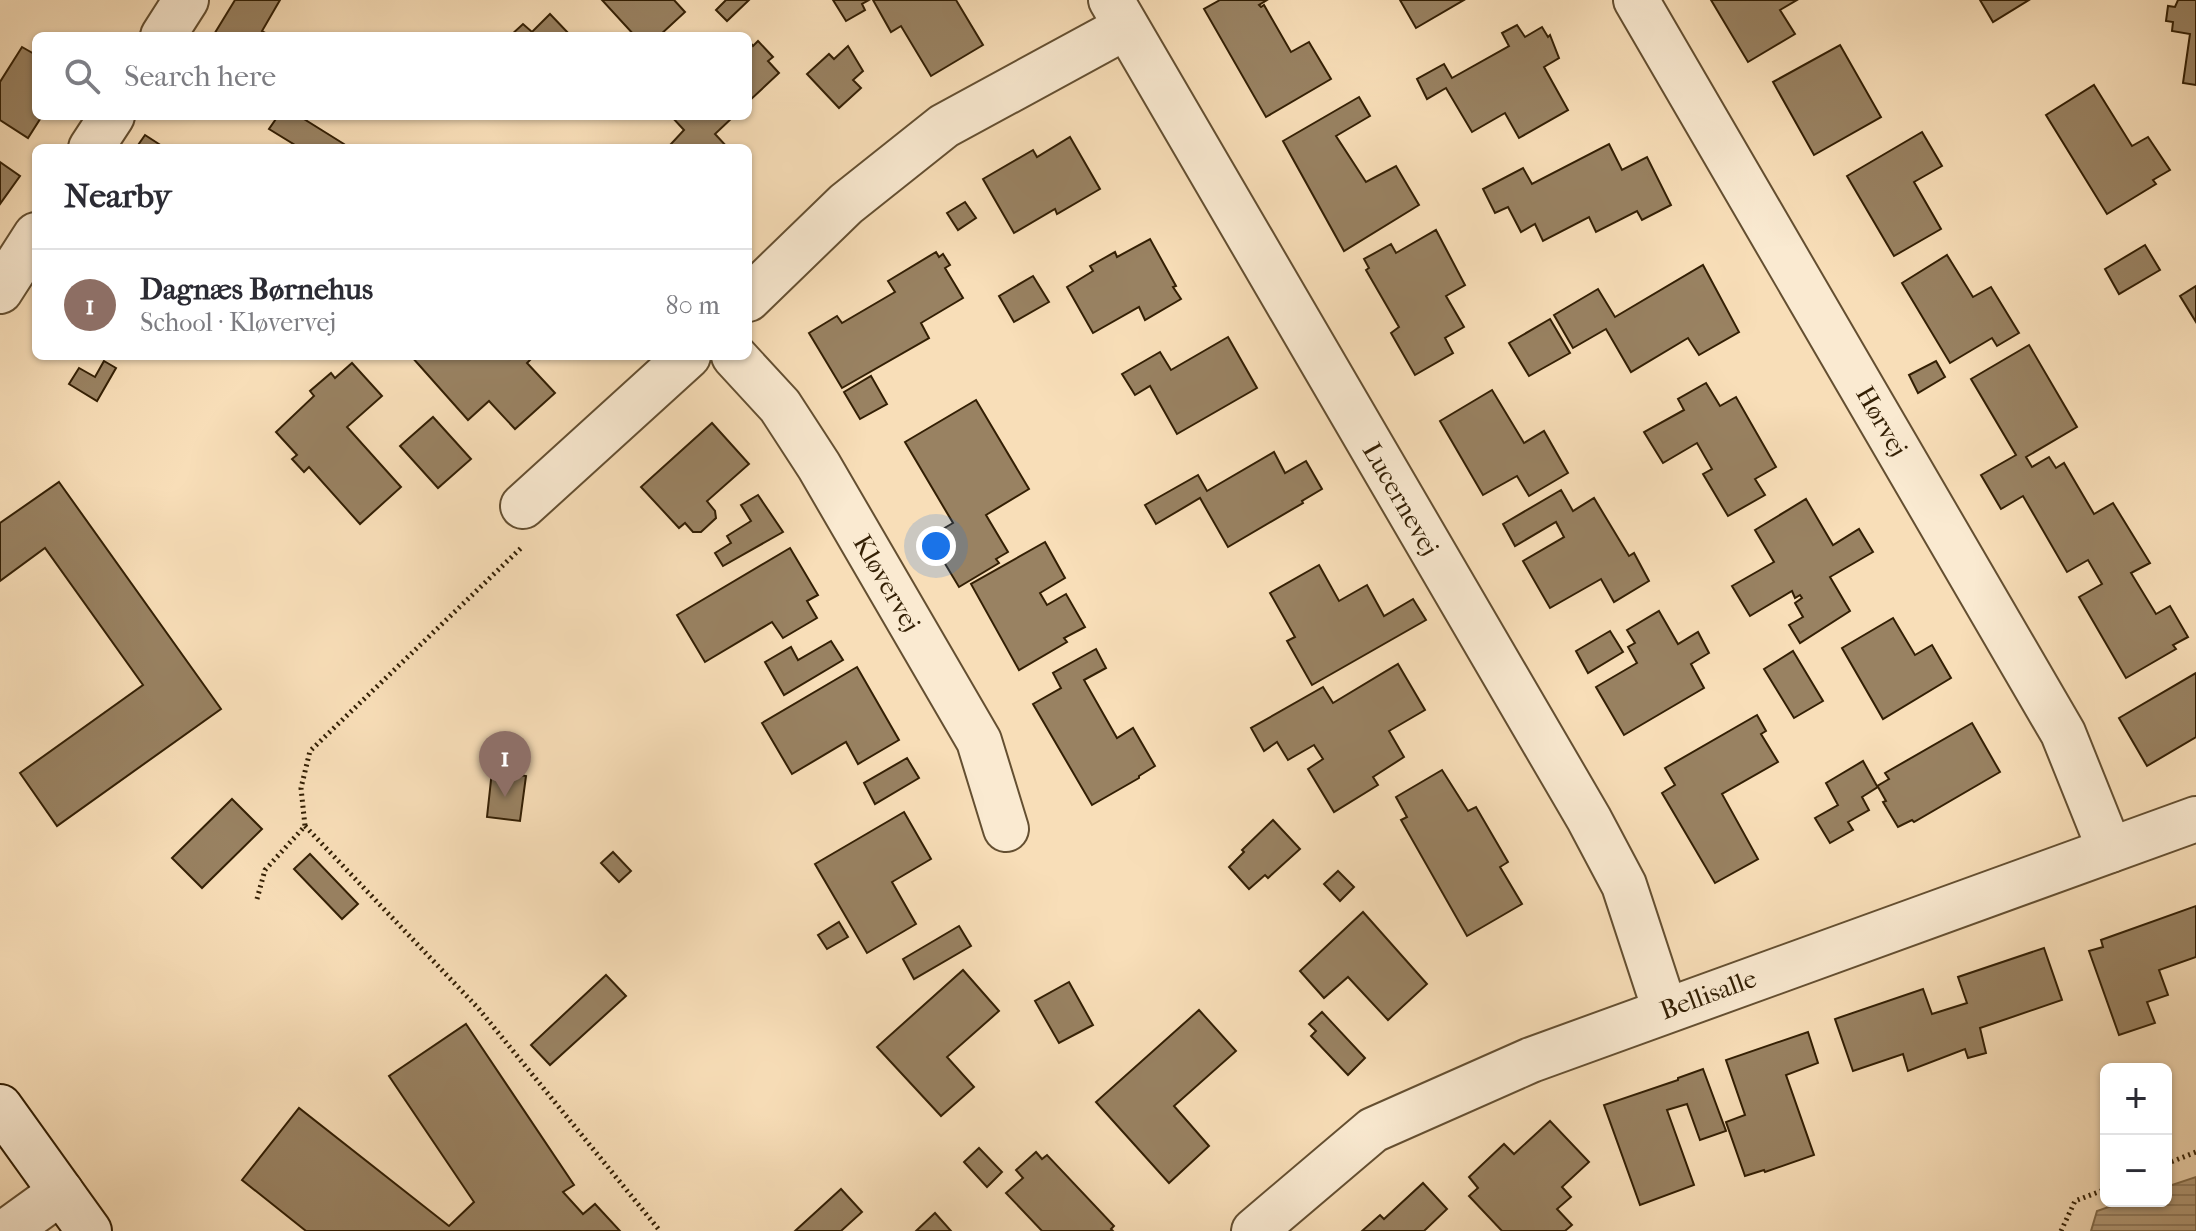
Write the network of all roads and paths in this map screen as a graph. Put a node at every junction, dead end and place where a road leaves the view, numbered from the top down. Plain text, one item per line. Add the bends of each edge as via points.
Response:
1 (186, 0) edge
2 (1636, 0) edge
3 (1118, 14) edge
4 (166, 32) edge
5 (109, 120) edge
6 (94, 144) edge
7 (32, 241) edge
8 (0, 291) edge
9 (752, 295) edge
10 (684, 360) edge
11 (738, 360) edge
12 (523, 506) joint
13 (2196, 819) edge
14 (305, 826) junction
15 (1006, 829) dead end
16 (2110, 850) junction
17 (257, 899) dead end
18 (1665, 1010) junction
19 (0, 1107) edge
20 (2196, 1152) edge
21 (2172, 1162) edge
22 (2100, 1191) edge
23 (61, 1192) junction
24 (7, 1231) edge
25 (89, 1231) edge
26 (660, 1231) edge
27 (1254, 1231) edge
28 (2061, 1231) edge

1 - 4 street
2 - 16 street, Hørvej via 2063,733
3 - 9 street via 944,126 846,204
3 - 18 street, Lucernevej via 1589,819 1624,885
5 - 6 street
7 - 8 street
10 - 12 street
11 - 15 street, Kløvervej via 780,406 819,466 979,741
12 - 14 path via 533,537 310,751 301,788
13 - 16 street, Bellisalle
14 - 17 path via 265,870
14 - 26 path via 478,1008
16 - 18 street, Bellisalle
18 - 27 street, Bellisalle via 1531,1060 1373,1130
19 - 23 street
20 - 21 path
22 - 28 path via 2075,1201
23 - 24 street
23 - 25 street

